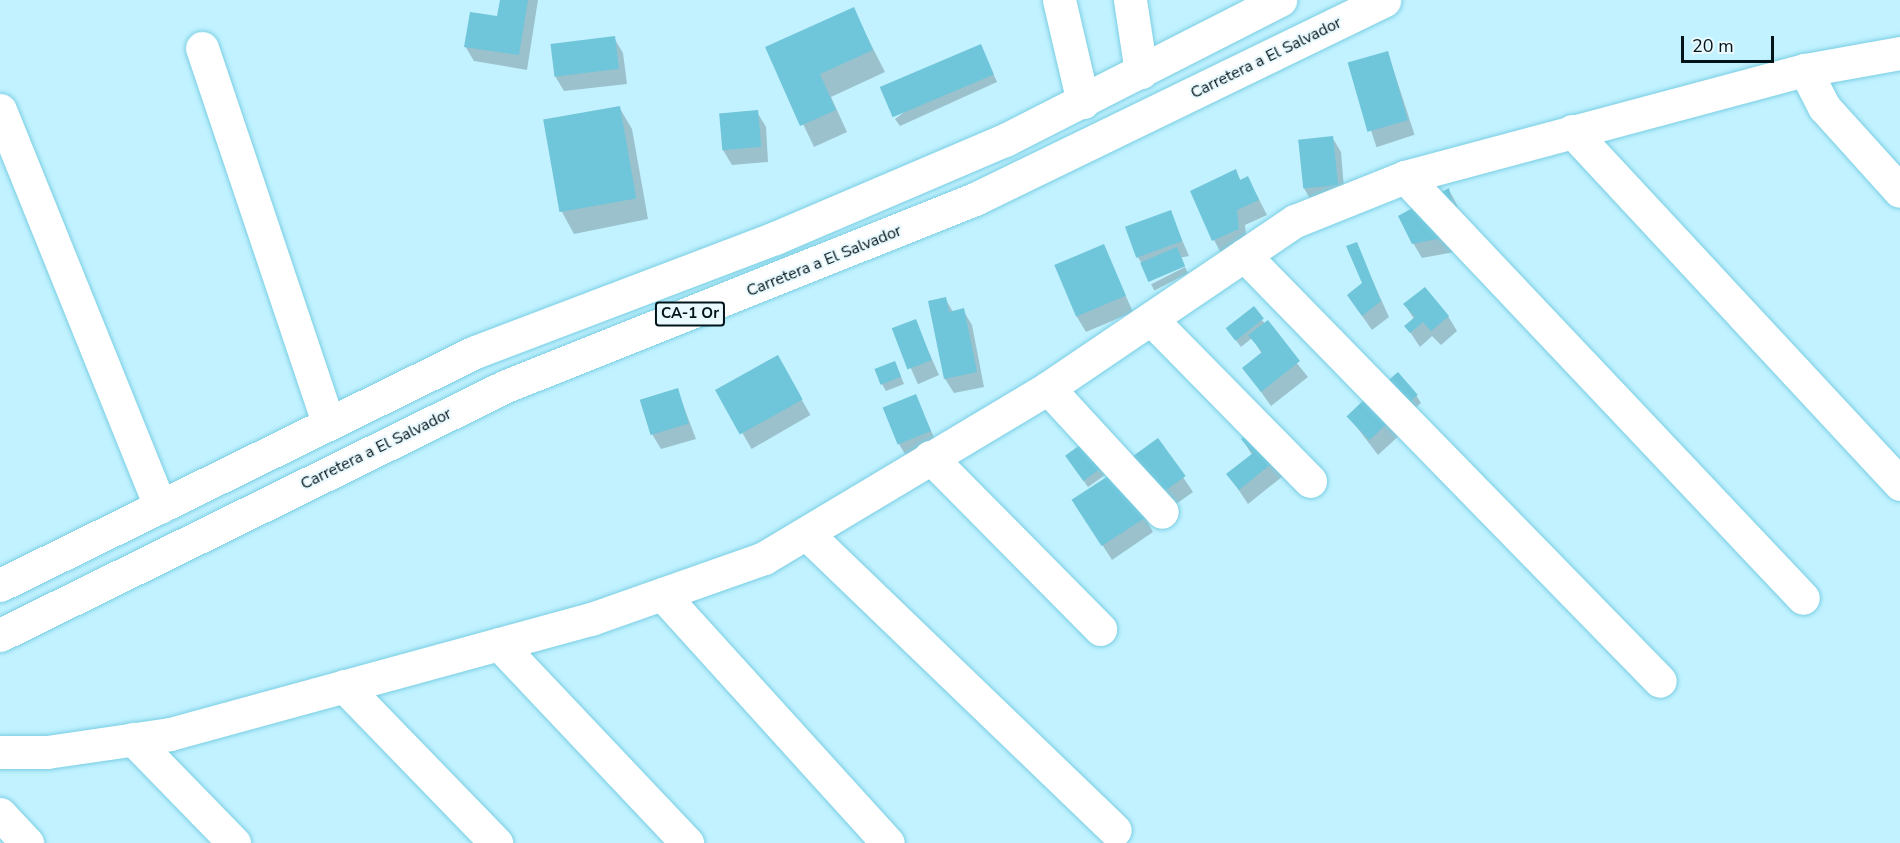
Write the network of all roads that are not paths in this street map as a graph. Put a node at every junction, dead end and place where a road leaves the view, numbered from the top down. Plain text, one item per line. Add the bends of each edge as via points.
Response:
1 (1059, 0) edge
2 (1130, 0) edge
3 (1280, 0) edge
4 (1384, 0) edge
5 (202, 48) dead end
6 (1900, 54) edge
7 (1805, 70) junction
8 (1141, 72) junction
9 (1083, 102) junction
10 (0, 110) edge
11 (1572, 131) junction
12 (1405, 177) junction
13 (1900, 191) edge
14 (1244, 255) junction
15 (1151, 319) junction
16 (1048, 388) junction
17 (328, 422) junction
18 (930, 457) junction
19 (1310, 481) dead end
20 (1900, 484) edge
21 (160, 507) junction
22 (1162, 512) dead end
23 (807, 534) junction
24 (0, 585) edge
25 (662, 594) junction
26 (1803, 598) dead end
27 (1100, 629) dead end
28 (0, 635) edge
29 (499, 644) junction
30 (1660, 681) dead end
31 (344, 686) junction
32 (133, 739) junction
33 (0, 752) edge
34 (0, 814) edge
35 (1115, 830) dead end
36 (27, 843) edge
37 (234, 843) edge
38 (496, 843) edge
39 (687, 843) edge
40 (888, 843) edge

1 - 9 main road
2 - 8 main road
3 - 8 main road, CA-1 Or
4 - 28 main road, Carretera a El Salvador / CA-1 Or via 975,199 506,386
5 - 17 main road
6 - 7 main road
7 - 11 main road
7 - 13 main road via 1824,107
8 - 9 main road, CA-1 Or
9 - 17 main road, CA-1 Or via 775,238 475,352
10 - 21 main road
11 - 12 main road
11 - 20 main road
12 - 14 main road via 1295,221
12 - 26 main road
14 - 15 main road
14 - 30 main road
15 - 16 main road
15 - 19 main road
16 - 18 main road
16 - 22 main road
17 - 21 main road, CA-1 Or
18 - 23 main road
18 - 27 main road
21 - 24 main road, CA-1 Or
23 - 25 main road via 764,558
23 - 35 main road
25 - 29 main road
25 - 40 main road
29 - 31 main road
29 - 39 main road
31 - 32 main road
31 - 38 main road
32 - 33 main road
32 - 37 main road
34 - 36 main road

